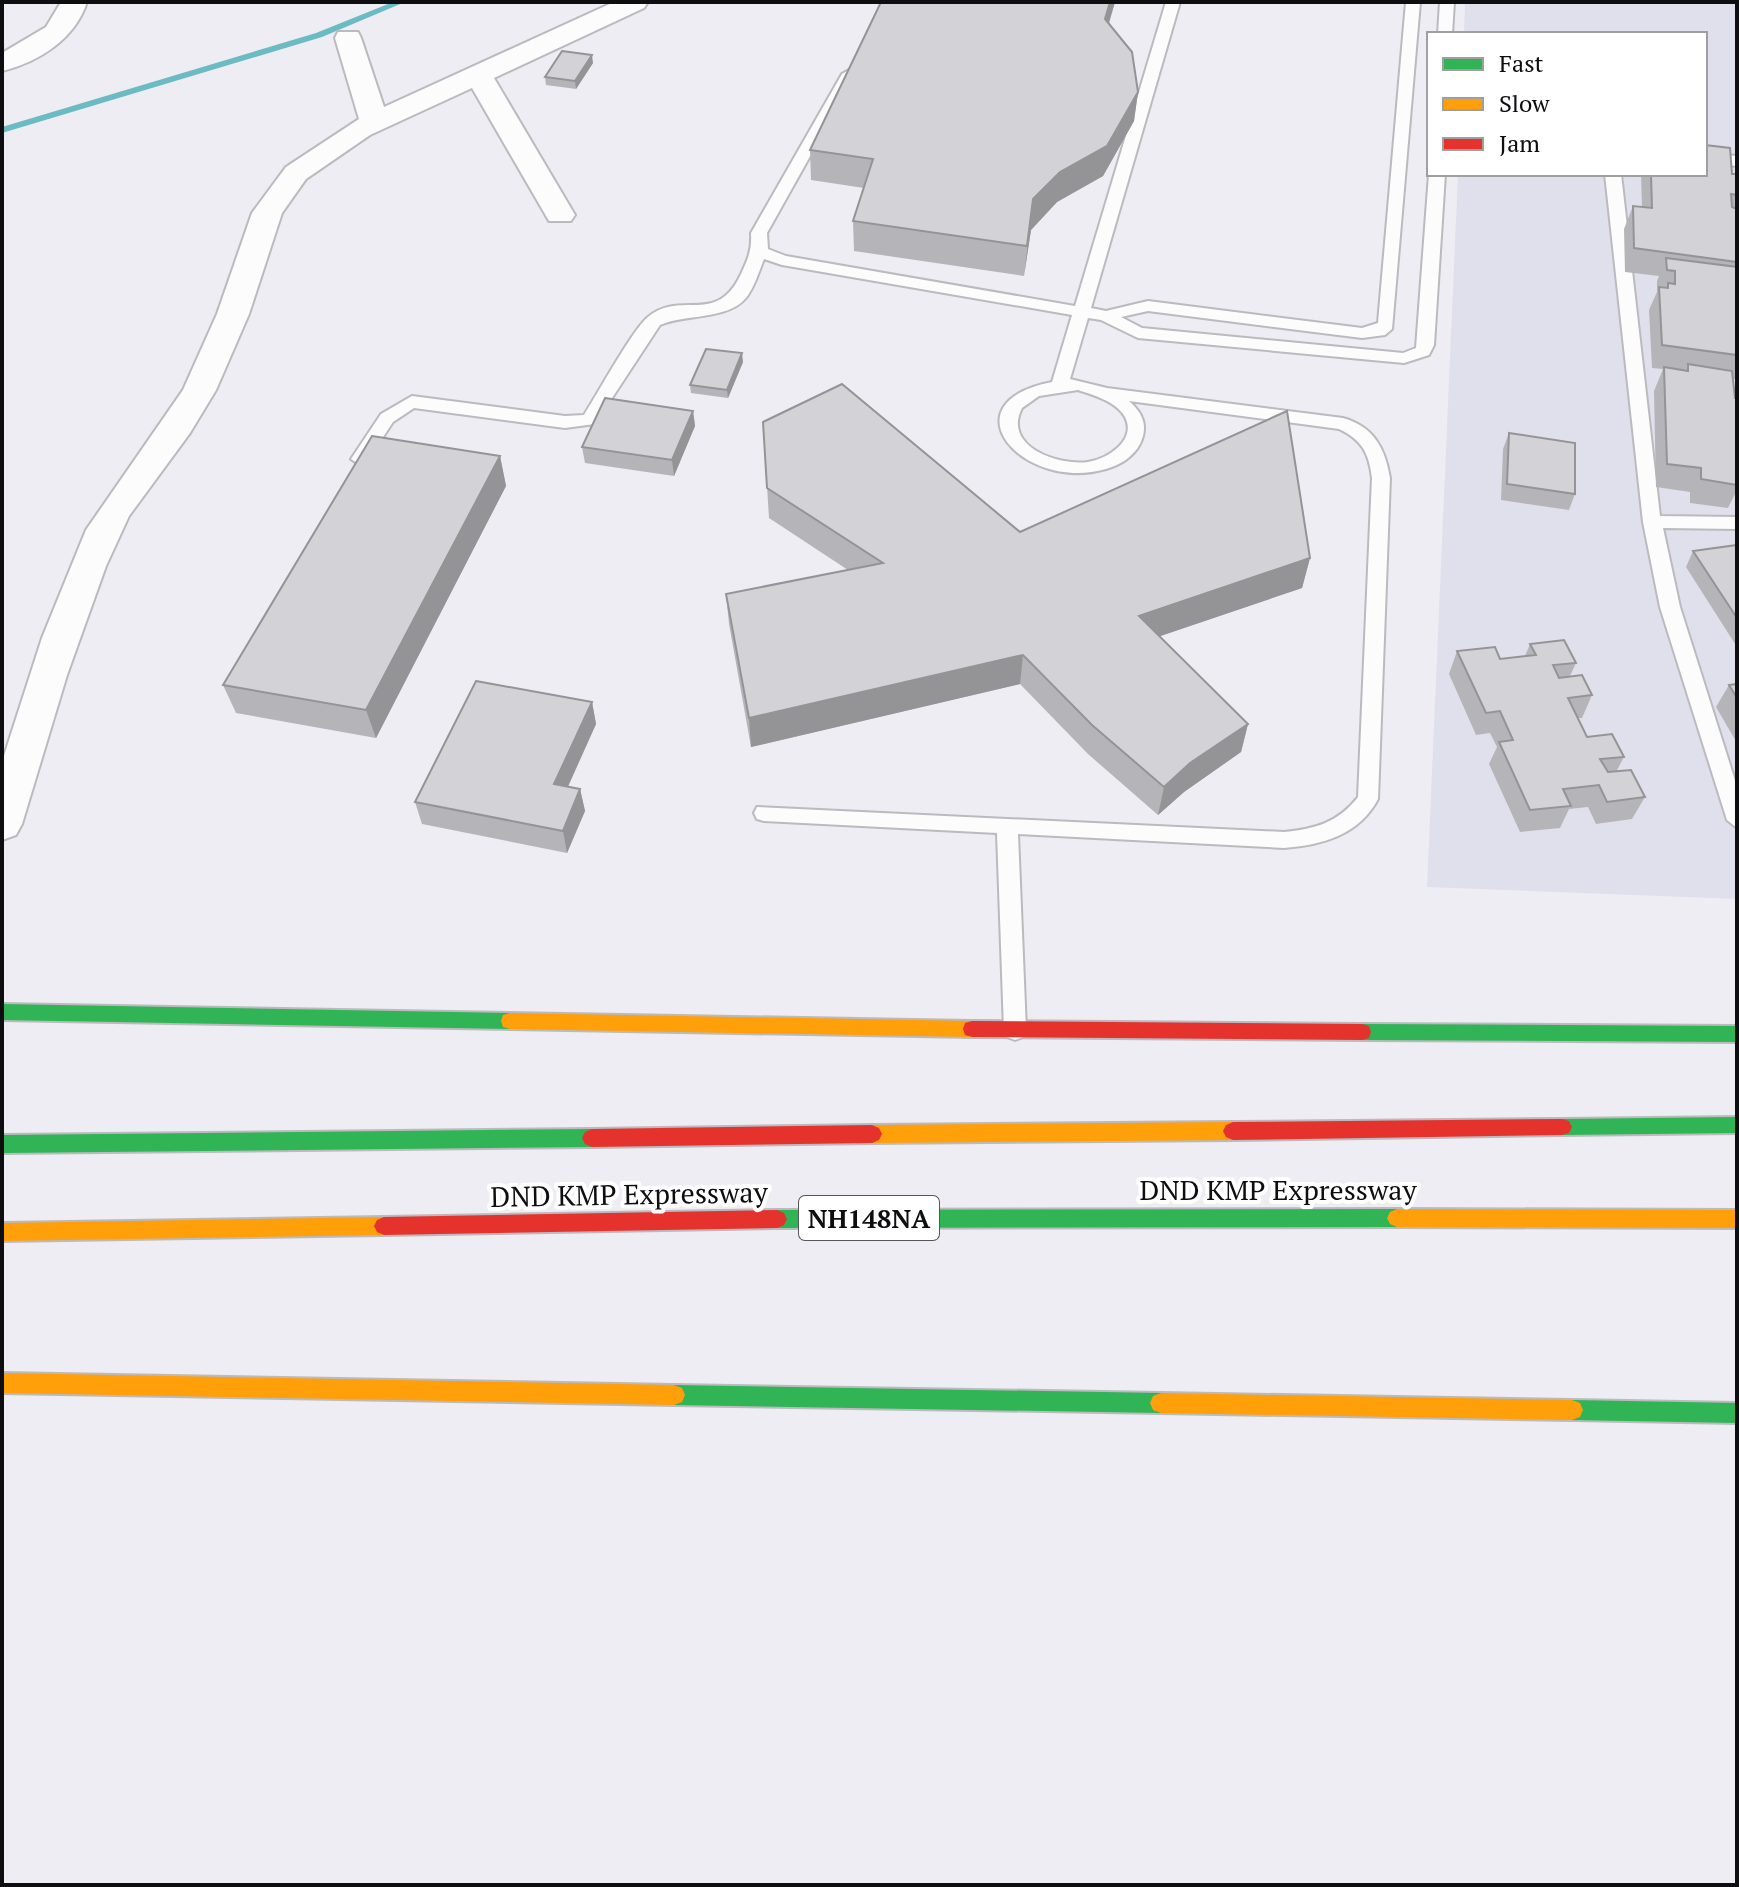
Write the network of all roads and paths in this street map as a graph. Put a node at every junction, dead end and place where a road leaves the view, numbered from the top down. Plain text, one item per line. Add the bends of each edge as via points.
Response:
1 (74, 2) edge
2 (635, 2) edge
3 (1173, 2) edge
4 (1413, 2) edge
5 (1447, 2) edge
6 (1445, 32) edge
7 (348, 38) dead end
8 (859, 56) edge
9 (2, 63) edge
10 (477, 73) junction
11 (374, 121) junction
12 (1707, 158) edge
13 (1737, 161) edge
14 (1437, 176) edge
15 (1613, 176) edge
16 (560, 215) dead end
17 (760, 251) junction
18 (1081, 313) junction
19 (1106, 316) junction
20 (1060, 385) junction
21 (1109, 393) junction
22 (352, 472) edge
23 (1652, 522) junction
24 (1737, 523) edge
25 (16, 733) edge
26 (764, 813) dead end
27 (1737, 820) edge
28 (2, 824) edge
29 (1007, 828) junction
30 (2, 1012) edge
31 (1015, 1030) junction
32 (1737, 1034) edge
33 (1737, 1125) edge
34 (2, 1144) edge
35 (1737, 1219) edge
36 (2, 1232) edge
37 (2, 1383) edge
38 (1737, 1413) edge

1 - 9 street via 55,33
2 - 10 street
3 - 18 lane
4 - 19 lane via 1386,325 1362,333 1148,306
5 - 6 lane
7 - 11 street
8 - 17 lane via 759,233
10 - 11 street
10 - 16 street
11 - 25 street via 296,173 267,213 204,379 105,530 54,658
12 - 13 lane
14 - 19 lane via 1426,345 1416,355 1138,333
15 - 23 lane
17 - 18 lane via 796,263
17 - 22 lane via 739,296 726,306 654,321 589,420 565,422 412,402 384,419
18 - 19 lane
18 - 20 lane
20 - 21 lane via 1079,384
20 - 21 lane via 1033,392 1016,403 1008,418 1010,435 1021,451 1066,469 1115,461 1131,449 1138,433 1135,416
21 - 29 lane via 1343,424 1363,433 1378,452 1368,799 1356,818 1335,831 1284,840
23 - 24 lane
23 - 27 lane via 1670,607
25 - 28 street
26 - 29 lane
29 - 31 lane
30 - 31 main road
31 - 32 main road
33 - 34 main road, DND KMP Expressway
35 - 36 main road, DND KMP Expressway / NH148NA via 969,1216
37 - 38 main road

